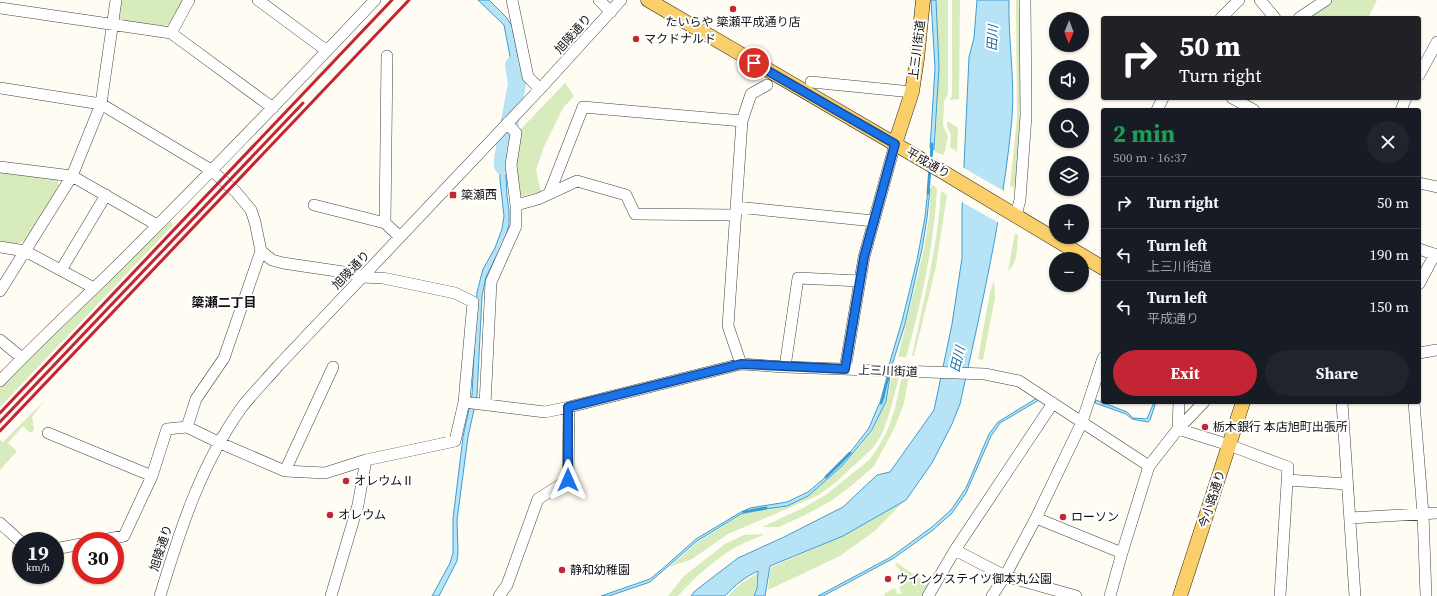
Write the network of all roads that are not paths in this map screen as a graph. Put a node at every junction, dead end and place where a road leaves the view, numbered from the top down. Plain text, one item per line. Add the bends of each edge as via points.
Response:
1 (116, 0) edge
2 (190, 0) edge
3 (258, 0) edge
4 (375, 0) edge
5 (512, 0) edge
6 (599, 0) edge
7 (621, 0) edge
8 (648, 0) edge
9 (923, 0) edge
10 (1025, 0) edge
11 (1239, 0) edge
12 (1260, 0) edge
13 (1326, 0) edge
14 (0, 8) edge
15 (610, 12) junction
16 (1223, 16) edge
17 (1273, 16) edge
18 (1302, 16) edge
19 (112, 24) junction
20 (171, 33) junction
21 (1437, 42) edge
22 (326, 52) junction
23 (387, 56) dead end
24 (1421, 71) edge
25 (811, 82) dead end
26 (767, 85) dead end
27 (0, 88) edge
28 (540, 89) junction
29 (912, 92) junction
30 (1236, 100) edge
31 (101, 104) junction
32 (273, 108) junction
33 (1250, 108) edge
34 (742, 121) junction
35 (507, 123) junction
36 (895, 144) junction
37 (0, 167) edge
38 (211, 170) junction
39 (72, 176) junction
40 (1421, 183) edge
41 (1437, 187) edge
42 (549, 194) junction
43 (106, 195) junction
44 (314, 205) dead end
45 (516, 205) junction
46 (736, 211) junction
47 (1016, 215) junction
48 (874, 221) junction
49 (385, 223) junction
50 (157, 225) junction
51 (400, 237) junction
52 (0, 247) edge
53 (1421, 250) edge
54 (25, 251) junction
55 (262, 251) junction
56 (1436, 254) edge
57 (1101, 267) edge
58 (61, 270) junction
59 (364, 277) junction
60 (1421, 280) edge
61 (860, 281) junction
62 (94, 288) junction
63 (0, 291) edge
64 (0, 340) edge
65 (1421, 346) edge
66 (1437, 347) edge
67 (1437, 350) edge
68 (1421, 353) edge
69 (22, 358) junction
70 (741, 364) junction
71 (1101, 364) edge
72 (333, 367) dead end
73 (785, 367) junction
74 (845, 369) junction
75 (0, 381) edge
76 (464, 402) junction
77 (1053, 403) junction
78 (1180, 404) edge
79 (1202, 404) edge
80 (1242, 404) edge
81 (1342, 404) edge
82 (1414, 404) edge
83 (485, 405) junction
84 (568, 407) junction
85 (1082, 422) junction
86 (186, 427) junction
87 (1178, 429) junction
88 (48, 433) dead end
89 (220, 443) junction
90 (1229, 445) junction
91 (366, 460) junction
92 (1149, 466) junction
93 (284, 471) junction
94 (152, 476) junction
95 (1287, 480) junction
96 (1347, 484) junction
97 (1437, 513) edge
98 (1423, 514) junction
99 (1036, 518) junction
100 (1350, 518) junction
101 (0, 523) edge
102 (12, 534) edge
103 (124, 536) edge
104 (956, 550) junction
105 (1122, 553) junction
106 (1005, 576) junction
107 (160, 596) edge
108 (331, 596) edge
109 (499, 596) edge
110 (928, 596) edge
111 (992, 596) edge
112 (1076, 596) edge
113 (1110, 596) edge
114 (1180, 596) edge
115 (1280, 596) edge
116 (1355, 596) edge
117 (1426, 596) edge

1 - 19 street
2 - 20 street
3 - 22 street
4 - 22 street
5 - 28 street via 528,77
6 - 15 street
7 - 15 street, 旭陵通り
8 - 36 main road, 平成通り
9 - 29 main road, 上三川街道
10 - 47 street via 1026,116 1020,200
11 - 16 street
12 - 17 street
13 - 18 street
14 - 19 street
15 - 28 street, 旭陵通り
19 - 20 street
19 - 31 street
20 - 32 street
21 - 24 street
22 - 32 street
23 - 49 street
25 - 29 street
26 - 34 street via 751,94
27 - 31 street
28 - 35 street, 旭陵通り
29 - 36 main road, 上三川街道
30 - 33 street
31 - 38 street
31 - 39 street
32 - 38 street
34 - 42 street via 583,107
34 - 46 street
35 - 45 street via 516,133 511,165
35 - 51 street, 旭陵通り
36 - 47 main road, 平成通り
36 - 48 street, 上三川街道
37 - 39 street
38 - 50 street
38 - 55 street via 236,192 250,210 256,222
39 - 43 street
39 - 54 street
40 - 41 street
42 - 45 street
42 - 46 street via 577,182 626,195 635,214
43 - 50 street
43 - 58 street
44 - 49 street
45 - 83 street via 516,226 491,282
46 - 48 street
46 - 70 street via 728,326
47 - 57 main road, 平成通り
48 - 61 street, 上三川街道
49 - 51 street
50 - 62 street
51 - 59 street, 旭陵通り
52 - 54 street
53 - 56 street
54 - 58 street
54 - 63 street
55 - 59 street via 272,260 283,263 350,272
55 - 86 street via 224,358 196,399
56 - 60 street
58 - 62 street
59 - 76 street via 378,277 455,293 473,302
59 - 89 street, 旭陵通り via 254,391
61 - 73 street via 798,278
61 - 74 street, 上三川街道
62 - 69 street
64 - 69 street
65 - 66 street
67 - 68 street
69 - 75 street
70 - 73 street
70 - 84 street
71 - 85 street
72 - 93 street
73 - 74 street
74 - 77 street, 上三川街道 via 981,374 1019,381
76 - 83 street
76 - 91 street via 455,441
77 - 85 street, 上三川街道
77 - 104 street
78 - 87 street
79 - 87 street
80 - 90 main road, 今小路通り
81 - 96 street
82 - 98 street
83 - 84 street via 545,412
84 - 109 street via 568,480 538,499 507,585
85 - 92 street, 上三川街道
85 - 99 street
86 - 89 street
86 - 94 street via 167,429
87 - 90 street
87 - 92 street
88 - 94 street
89 - 93 street
89 - 107 street, 旭陵通り via 193,495
90 - 95 street via 1288,467
90 - 114 main road, 今小路通り
91 - 93 street via 325,473
91 - 108 street via 358,505
92 - 105 street
94 - 103 street
95 - 96 street
95 - 115 street
96 - 100 street
97 - 98 street
98 - 100 street
98 - 117 street
99 - 105 street
99 - 106 street
100 - 116 street
101 - 102 street
104 - 106 street
104 - 110 street
105 - 113 street
106 - 111 street
106 - 112 street

